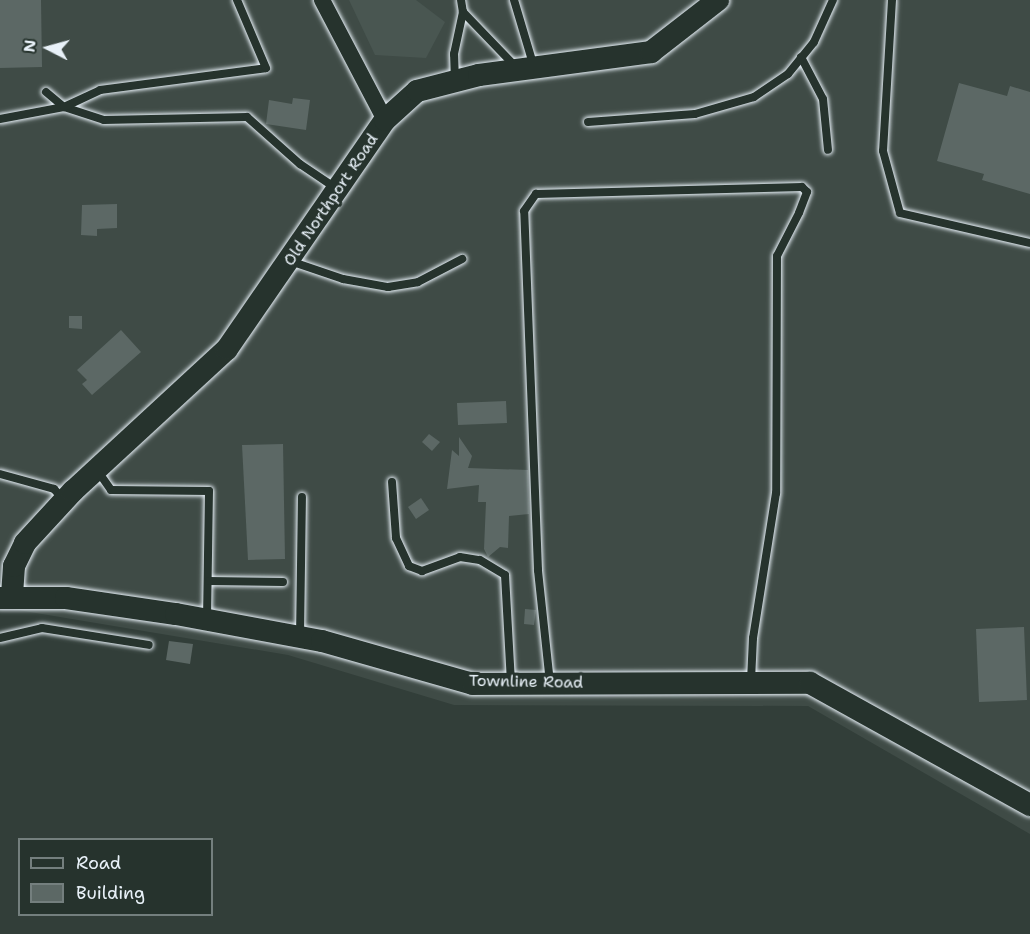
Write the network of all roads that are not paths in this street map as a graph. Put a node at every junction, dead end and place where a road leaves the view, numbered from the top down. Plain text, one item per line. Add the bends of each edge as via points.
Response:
1 (237, 0) edge
2 (322, 0) edge
3 (461, 0) edge
4 (514, 0) edge
5 (833, 0) edge
6 (892, 0) edge
7 (715, 1) edge
8 (463, 12) junction
9 (801, 57) junction
10 (526, 68) junction
11 (455, 81) junction
12 (46, 92) dead end
13 (64, 107) junction
14 (0, 119) edge
15 (385, 120) junction
16 (588, 122) dead end
17 (828, 150) dead end
18 (338, 189) junction
19 (1030, 243) edge
20 (462, 259) dead end
21 (290, 261) junction
22 (97, 470) junction
23 (0, 474) edge
24 (392, 482) dead end
25 (302, 497) dead end
26 (64, 500) junction
27 (25, 543) junction
28 (0, 563) edge
29 (209, 581) junction
30 (283, 582) dead end
31 (6, 596) edge
32 (207, 620) junction
33 (300, 637) junction
34 (0, 638) edge
35 (149, 645) dead end
36 (751, 683) junction
37 (511, 684) junction
38 (550, 684) junction
39 (1030, 806) edge

1 - 13 lane via 266,68 100,90
2 - 15 street
3 - 8 lane
4 - 10 lane
5 - 9 lane via 814,42
6 - 19 lane via 883,151 900,213
7 - 10 main road, Old Northport Road via 651,52
8 - 10 lane
8 - 11 lane via 454,54
9 - 16 lane via 788,74 754,97 695,114
9 - 17 lane via 823,99
10 - 11 main road, Old Northport Road
11 - 15 main road, Old Northport Road via 417,91
12 - 13 lane
13 - 14 lane
13 - 18 lane via 104,120 247,117 300,164
15 - 18 main road, Old Northport Road
18 - 21 main road, Old Northport Road
20 - 21 lane via 418,282 388,287 343,279
21 - 22 main road, Old Northport Road via 227,349
22 - 26 main road, Old Northport Road
22 - 29 lane via 111,490 208,491
23 - 26 lane via 54,489
24 - 37 lane via 396,538 409,566 422,571 460,557 480,560 505,575
25 - 33 lane
26 - 27 main road, Old Northport Road
27 - 28 main road, Old Northport Road
27 - 31 main road, Old Northport Road
29 - 30 lane
29 - 32 lane
31 - 32 main road, Townline Road via 66,598
32 - 33 main road, Townline Road
33 - 37 main road, Townline Road via 473,684
34 - 35 lane via 42,628
36 - 38 main road, Townline Road
36 - 38 lane via 758,605 776,493 777,256 807,192 802,187 536,194 524,211 538,570
36 - 39 main road, Townline Road via 810,683
37 - 38 main road, Townline Road

